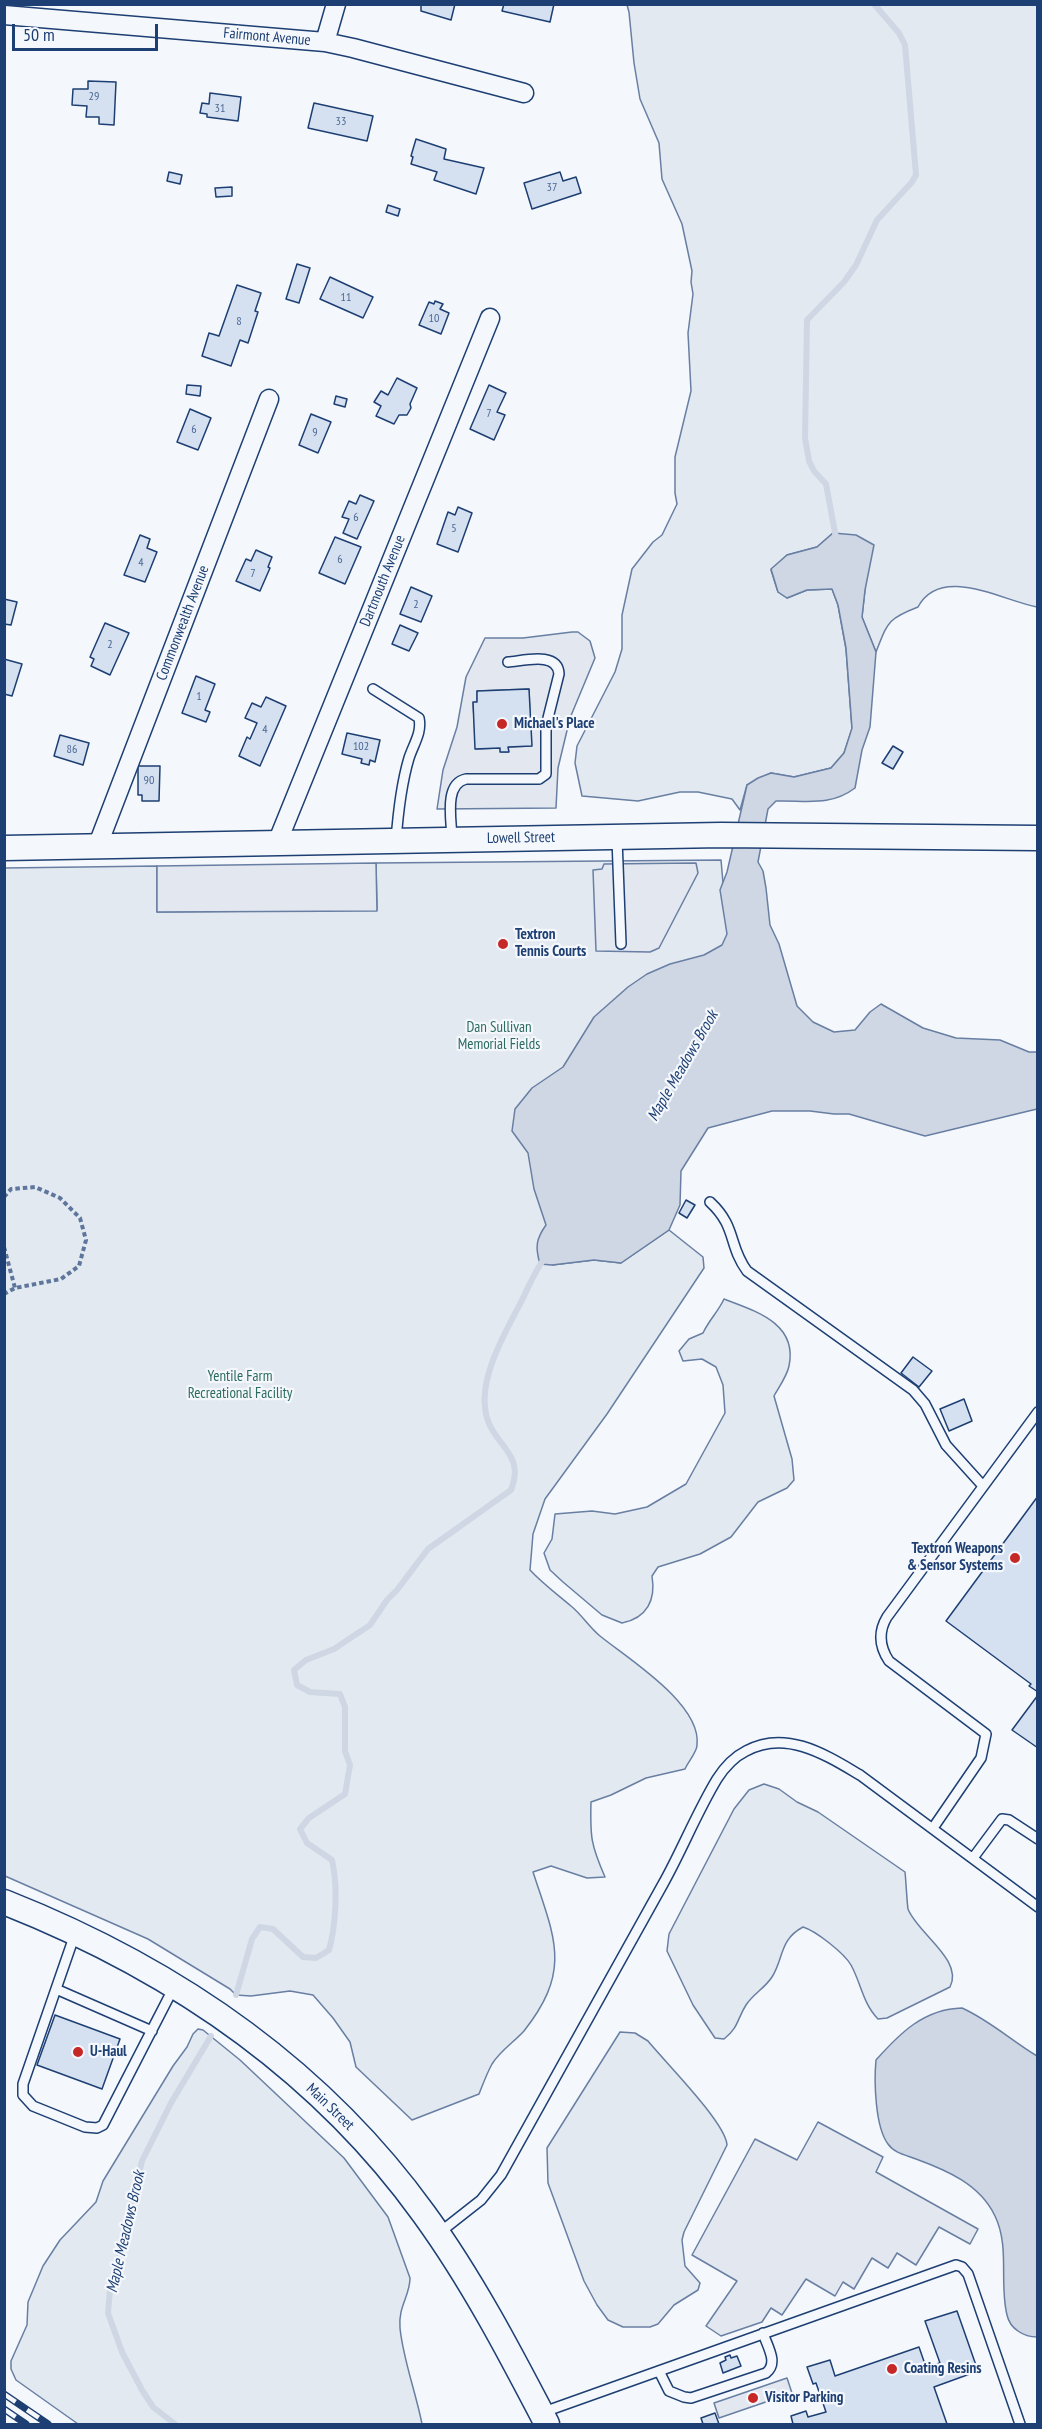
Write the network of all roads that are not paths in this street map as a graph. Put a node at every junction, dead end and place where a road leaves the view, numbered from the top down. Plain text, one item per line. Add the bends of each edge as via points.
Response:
1 (336, 4) edge
2 (4, 15) edge
3 (324, 42) junction
4 (524, 93) dead end
5 (490, 318) dead end
6 (269, 399) dead end
7 (507, 662) dead end
8 (373, 689) dead end
9 (617, 837) junction
10 (1038, 838) edge
11 (452, 840) junction
12 (396, 841) junction
13 (277, 843) junction
14 (97, 847) junction
15 (4, 848) edge
16 (621, 944) dead end
17 (710, 1202) dead end
18 (1038, 1412) edge
19 (983, 1486) junction
20 (933, 1828) junction
21 (1038, 1839) edge
22 (973, 1858) junction
23 (4, 1902) edge
24 (1038, 1907) edge
25 (76, 1932) junction
26 (175, 1985) junction
27 (56, 1989) junction
28 (152, 2031) junction
29 (438, 2234) junction
30 (763, 2333) junction
31 (658, 2371) junction
32 (544, 2419) edge
33 (1020, 2424) edge

1 - 3 street
2 - 3 street, Fairmont Avenue
3 - 4 street, Fairmont Avenue
5 - 13 street, Dartmouth Avenue
6 - 14 street, Commonwealth Avenue
7 - 11 lane via 547,660 558,667 546,726 546,774 539,779 458,782 452,794
8 - 12 lane via 419,718 421,729 409,757 398,806
9 - 10 main road, Lowell Street
9 - 11 main road, Lowell Street
9 - 16 lane
11 - 12 main road, Lowell Street
12 - 13 main road, Lowell Street
13 - 14 main road, Lowell Street
14 - 15 main road, Lowell Street
17 - 19 lane via 727,1221 736,1251 747,1270 913,1390 925,1404 946,1445
18 - 19 lane
19 - 20 lane via 887,1617 880,1636 890,1661 986,1734 981,1758
20 - 22 lane
20 - 29 lane via 860,1775 805,1746 765,1744 737,1756 718,1779 501,2175 481,2200
21 - 22 lane via 1002,1819
22 - 24 lane
23 - 25 main road, Main Street
25 - 26 main road, Main Street
25 - 27 lane
26 - 28 lane
26 - 29 main road, Main Street via 240,2030 308,2086 378,2157
27 - 28 lane
27 - 28 lane via 22,2087 33,2106 89,2129 103,2125
29 - 32 main road, Main Street via 471,2285
30 - 31 lane
30 - 31 lane via 773,2362 766,2373 689,2398 669,2391
30 - 33 lane via 949,2265 959,2265 968,2274
31 - 32 lane

